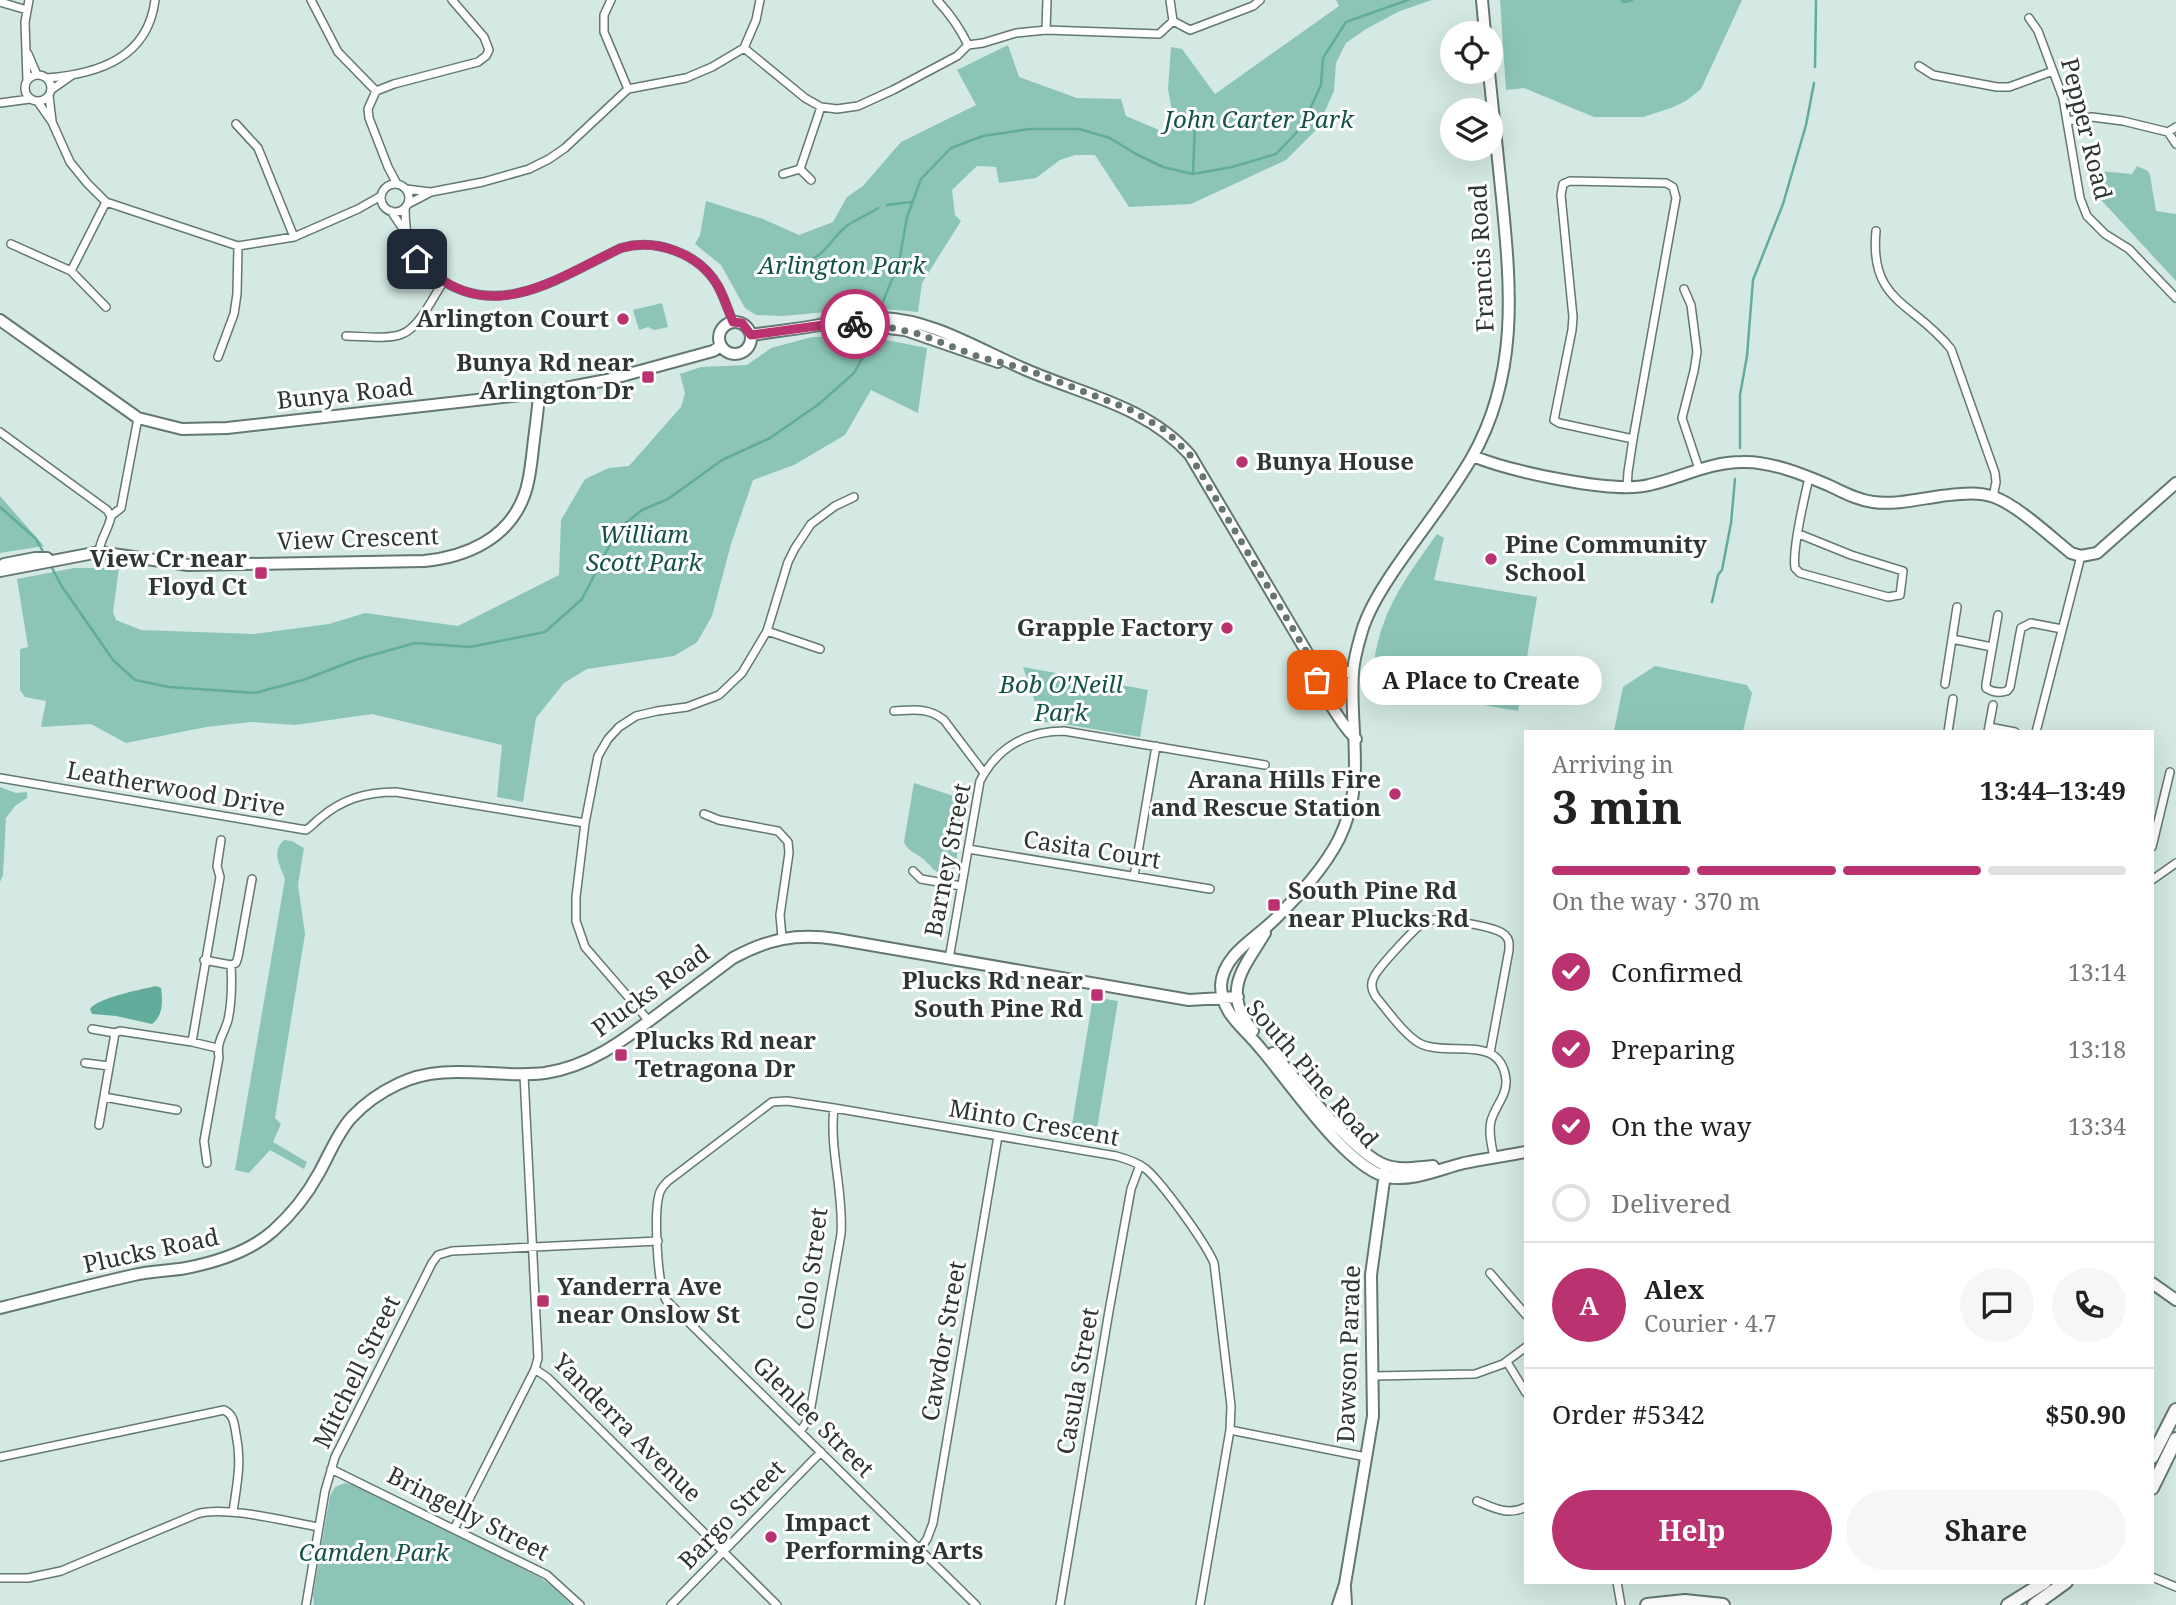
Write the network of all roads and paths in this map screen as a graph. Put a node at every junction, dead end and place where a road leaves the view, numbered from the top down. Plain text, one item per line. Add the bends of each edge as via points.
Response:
1 (29, 0) edge
2 (155, 0) edge
3 (311, 0) edge
4 (452, 0) edge
5 (611, 0) edge
6 (760, 0) edge
7 (937, 0) edge
8 (1047, 0) edge
9 (1170, 0) edge
10 (1260, 0) edge
11 (1482, 0) edge
12 (0, 2) edge
13 (27, 10) junction
14 (2029, 18) dead end
15 (1173, 21) junction
16 (1484, 21) edge
17 (1046, 30) junction
18 (968, 45) junction
19 (744, 48) junction
20 (26, 50) junction
21 (1919, 66) dead end
22 (2053, 71) junction
23 (37, 75) junction
24 (72, 76) junction
25 (47, 78) junction
26 (26, 84) junction
27 (1490, 84) edge
28 (628, 89) junction
29 (376, 92) junction
30 (50, 93) junction
31 (34, 100) junction
32 (1, 102) edge
33 (821, 107) junction
34 (2067, 121) junction
35 (52, 122) junction
36 (236, 124) dead end
37 (2176, 127) edge
38 (2168, 132) junction
39 (2176, 144) edge
40 (388, 167) junction
41 (800, 169) junction
42 (783, 174) dead end
43 (811, 180) dead end
44 (397, 184) junction
45 (387, 186) junction
46 (406, 190) junction
47 (431, 192) junction
48 (381, 196) junction
49 (106, 202) junction
50 (406, 206) junction
51 (358, 209) junction
52 (388, 209) junction
53 (1876, 231) dead end
54 (405, 232) junction
55 (293, 237) junction
56 (11, 244) dead end
57 (238, 246) junction
58 (71, 271) junction
59 (443, 282) junction
60 (1684, 289) dead end
61 (2176, 298) edge
62 (106, 307) dead end
63 (0, 320) edge
64 (733, 322) junction
65 (751, 335) junction
66 (346, 336) dead end
67 (721, 346) junction
68 (218, 357) dead end
69 (539, 393) junction
70 (138, 418) junction
71 (0, 432) edge
72 (1633, 439) junction
73 (1473, 456) junction
74 (1699, 469) junction
75 (1809, 478) junction
76 (2176, 483) edge
77 (1627, 488) junction
78 (854, 497) dead end
79 (1993, 497) junction
80 (111, 516) junction
81 (1798, 534) junction
82 (99, 552) junction
83 (2081, 556) junction
84 (35, 562) junction
85 (0, 565) edge
86 (0, 571) edge
87 (1958, 607) dead end
88 (1998, 615) dead end
89 (2062, 629) junction
90 (767, 631) junction
91 (1952, 639) junction
92 (1993, 647) junction
93 (820, 649) dead end
94 (1309, 656) junction
95 (1353, 673) junction
96 (1945, 684) dead end
97 (1953, 699) dead end
98 (1993, 705) dead end
99 (894, 711) dead end
100 (1989, 729) edge
101 (1948, 730) edge
102 (2037, 730) edge
103 (1356, 739) junction
104 (1156, 746) junction
105 (1265, 765) dead end
106 (2170, 772) dead end
107 (984, 773) junction
108 (0, 778) edge
109 (704, 814) dead end
110 (585, 824) junction
111 (2154, 839) edge
112 (221, 840) dead end
113 (968, 849) junction
114 (2176, 863) edge
115 (913, 871) dead end
116 (1134, 876) junction
117 (2154, 878) edge
118 (251, 879) dead end
119 (961, 886) junction
120 (1210, 890) dead end
121 (1271, 924) junction
122 (782, 938) junction
123 (949, 959) junction
124 (204, 960) junction
125 (231, 965) junction
126 (1238, 996) junction
127 (1223, 999) junction
128 (649, 1021) junction
129 (92, 1029) dead end
130 (115, 1033) junction
131 (192, 1042) junction
132 (217, 1048) junction
133 (1490, 1053) junction
134 (85, 1062) dead end
135 (109, 1066) junction
136 (524, 1075) junction
137 (104, 1097) junction
138 (834, 1108) junction
139 (177, 1110) dead end
140 (99, 1125) dead end
141 (998, 1136) junction
142 (1524, 1152) edge
143 (1494, 1158) junction
144 (207, 1163) dead end
145 (1140, 1165) junction
146 (1385, 1171) junction
147 (658, 1241) junction
148 (533, 1247) junction
149 (1490, 1273) dead end
150 (2154, 1284) edge
151 (2176, 1300) edge
152 (0, 1308) edge
153 (1524, 1313) edge
154 (1524, 1348) edge
155 (1507, 1362) junction
156 (535, 1369) junction
157 (1373, 1376) junction
158 (1524, 1390) edge
159 (2176, 1410) edge
160 (1230, 1430) junction
161 (800, 1432) junction
162 (2176, 1438) edge
163 (821, 1452) junction
164 (2154, 1453) edge
165 (0, 1457) edge
166 (1366, 1457) junction
167 (331, 1469) junction
168 (2154, 1484) edge
169 (1477, 1501) dead end
170 (1524, 1508) edge
171 (233, 1512) junction
172 (319, 1527) junction
173 (454, 1528) junction
174 (920, 1549) junction
175 (723, 1552) junction
176 (0, 1578) edge
177 (2154, 1578) edge
178 (1345, 1584) junction
179 (1617, 1584) edge
180 (2042, 1584) edge
181 (2063, 1584) edge
182 (2176, 1587) edge
183 (306, 1605) edge
184 (580, 1605) edge
185 (671, 1605) edge
186 (777, 1605) edge
187 (976, 1605) edge
188 (1060, 1605) edge
189 (1200, 1605) edge
190 (1338, 1605) edge
191 (1346, 1605) edge
192 (1621, 1605) edge
193 (1647, 1605) edge
194 (1723, 1605) edge
195 (2008, 1605) edge
196 (2034, 1605) edge

1 - 13 street
2 - 24 street via 148,27 134,47 112,63
3 - 29 street via 338,52
4 - 29 street via 486,40 486,56
5 - 28 street via 604,15 604,32
6 - 19 street
7 - 18 street
8 - 17 street
9 - 15 street
10 - 15 street via 1190,30
11 - 16 street
12 - 13 street
13 - 20 street
14 - 22 street, Pepper Road
15 - 17 street via 1159,34
17 - 18 street
18 - 33 street via 929,72 858,106
19 - 28 street via 700,73
19 - 33 street
20 - 23 street
20 - 26 street
21 - 22 street via 1933,75 1997,87
22 - 34 street, Pepper Road
23 - 25 street
23 - 26 street
24 - 25 street
24 - 30 street
25 - 30 street
26 - 31 street
26 - 32 street
27 - 73 street, Francis Road via 1510,277 1510,330 1498,390
28 - 47 street via 549,159 483,182
29 - 40 street via 369,117
30 - 31 street via 45,100
30 - 35 street
31 - 32 street
31 - 35 street
33 - 41 street
34 - 38 street via 2092,117
34 - 61 street, Pepper Road via 2087,216 2129,249
35 - 49 street via 70,162
36 - 55 street via 258,148
37 - 38 street
38 - 39 street
40 - 44 street
40 - 45 street
41 - 42 street
41 - 43 street
44 - 45 street
44 - 46 street
45 - 48 street
46 - 47 street
46 - 50 street
47 - 50 street
48 - 51 street
48 - 52 street
49 - 57 street
49 - 58 street
50 - 52 street via 396,212
50 - 54 street
51 - 52 street
51 - 55 street
52 - 54 street
53 - 79 street via 1875,264 1888,292 1951,349 1995,473
54 - 59 street via 417,259
55 - 57 street
56 - 58 street
57 - 68 street via 234,314
58 - 62 street
59 - 64 street via 466,293 505,297 531,291 621,248 657,246 691,258 705,270 717,283
59 - 66 street via 404,334
60 - 74 street via 1691,305 1697,352 1682,418
63 - 70 street, Bunya Road
64 - 65 street via 742,323
64 - 67 street via 720,331
65 - 67 street via 750,345 738,354
65 - 94 street via 850,318 906,321 1129,409 1165,430 1190,455
67 - 69 street, Bunya Road via 607,380
69 - 70 street, Bunya Road via 210,429 182,429
69 - 82 street, View Crescent via 528,483 521,503 494,537 468,551 424,561 188,565
70 - 80 street via 121,508
71 - 80 street
72 - 72 street via 1676,194 1666,183 1570,181 1563,184 1560,195 1573,324 1554,420
72 - 77 street
73 - 77 street via 1537,475
73 - 95 street, Francis Road via 1376,599 1364,622
74 - 75 street via 1755,462
74 - 77 street
75 - 79 street via 1873,502 1962,493
75 - 81 street
76 - 83 street via 2097,553
78 - 90 street via 811,524 795,548
79 - 83 street
80 - 82 street
81 - 81 street via 1794,562 1800,573 1888,597 1900,595 1903,571
82 - 84 street, View Crescent
83 - 89 street
84 - 85 street, View Crescent
84 - 86 street, View Crescent
87 - 91 street
88 - 92 street
89 - 92 street via 2031,623 2021,628 2007,691 1986,688
89 - 102 street
90 - 93 street
90 - 110 street via 742,673 719,695 687,707 636,716 614,733 594,768
91 - 92 street
91 - 96 street
94 - 95 street via 1323,668
94 - 103 street via 1312,670
95 - 103 street, Francis Road
97 - 101 street
98 - 100 street
99 - 107 street via 916,709 936,714
103 - 121 street, South Pine Road via 1356,775 1346,822 1322,866
104 - 105 street, Barney Street
104 - 107 street, Barney Street via 1063,731 1032,734 1003,749
104 - 116 street
106 - 111 street
107 - 113 street, Barney Street
108 - 110 street, Leatherwood Drive via 306,830 339,805 374,792
109 - 122 street via 778,831 788,842
110 - 128 street via 576,922 585,947
112 - 124 street via 220,877
113 - 116 street, Casita Court
113 - 119 street, Barney Street
114 - 117 street
115 - 119 street via 921,879
116 - 120 street, Casita Court
118 - 125 street via 238,957
119 - 123 street, Barney Street
121 - 126 street, South Pine Road via 1242,968
121 - 127 street, South Pine Road via 1229,963 1221,980
122 - 123 street, Plucks Road via 814,936
122 - 128 street, Plucks Road via 733,958
123 - 127 street, Plucks Road via 1189,1000
124 - 125 street
124 - 131 street
125 - 132 street via 233,989
126 - 127 street, Plucks Road
126 - 146 street, South Pine Road via 1245,1020 1267,1047
127 - 146 street, South Pine Road via 1231,1016 1325,1127 1360,1163
128 - 136 street, Plucks Road via 615,1047 586,1061
129 - 130 street
130 - 131 street
130 - 135 street
131 - 132 street
132 - 144 street via 204,1141
133 - 133 street via 1420,1044 1374,995 1376,972 1424,922 1442,920 1494,929 1508,939
133 - 143 street via 1501,1065 1506,1082 1490,1124
134 - 135 street
135 - 137 street
136 - 148 street, Yanderra Avenue
136 - 152 street, Plucks Road via 430,1074 390,1088 351,1119 293,1211 272,1232 229,1257
137 - 139 street
137 - 140 street
138 - 141 street, Minto Crescent
138 - 147 street, Minto Crescent via 781,1100 765,1107 663,1186 658,1197
138 - 161 street, Colo Street via 841,1234 809,1418
141 - 145 street, Minto Crescent via 1116,1156
141 - 174 street, Cawdor Street via 933,1522
142 - 143 street, South Pine Road
143 - 146 street, South Pine Road via 1406,1178
145 - 160 street, Minto Crescent via 1158,1181 1214,1263
145 - 188 street, Casula Street via 1131,1189
146 - 157 street, Dawson Parade via 1371,1275
147 - 148 street
147 - 161 street, Glenlee Street via 666,1300
148 - 156 street, Yanderra Avenue
148 - 167 street, Mitchell Street via 438,1255
149 - 153 street
150 - 151 street
154 - 155 street
155 - 157 street via 1475,1374
155 - 158 street
156 - 173 street
156 - 175 street, Yanderra Avenue
157 - 166 street, Dawson Parade
159 - 164 main road
160 - 166 street
160 - 189 street, Minto Crescent
161 - 163 street, Glenlee Street
162 - 168 main road
163 - 174 street, Glenlee Street
163 - 175 street, Bargo Street
165 - 171 street via 230,1410 240,1457
166 - 178 street, Dawson Parade
167 - 172 street, Mitchell Street
167 - 173 street, Bringelly Street
169 - 170 street via 1508,1512
171 - 172 street
171 - 176 street via 204,1512 61,1571
172 - 183 street, Mitchell Street
173 - 184 street, Bringelly Street via 548,1575
174 - 187 street, Glenlee Street
175 - 185 street, Bargo Street
175 - 186 street, Yanderra Avenue
177 - 182 street
178 - 190 street, Dawson Parade
178 - 191 street, Dawson Parade
179 - 192 street
180 - 195 main road
181 - 196 main road
193 - 194 main road via 1685,1601

